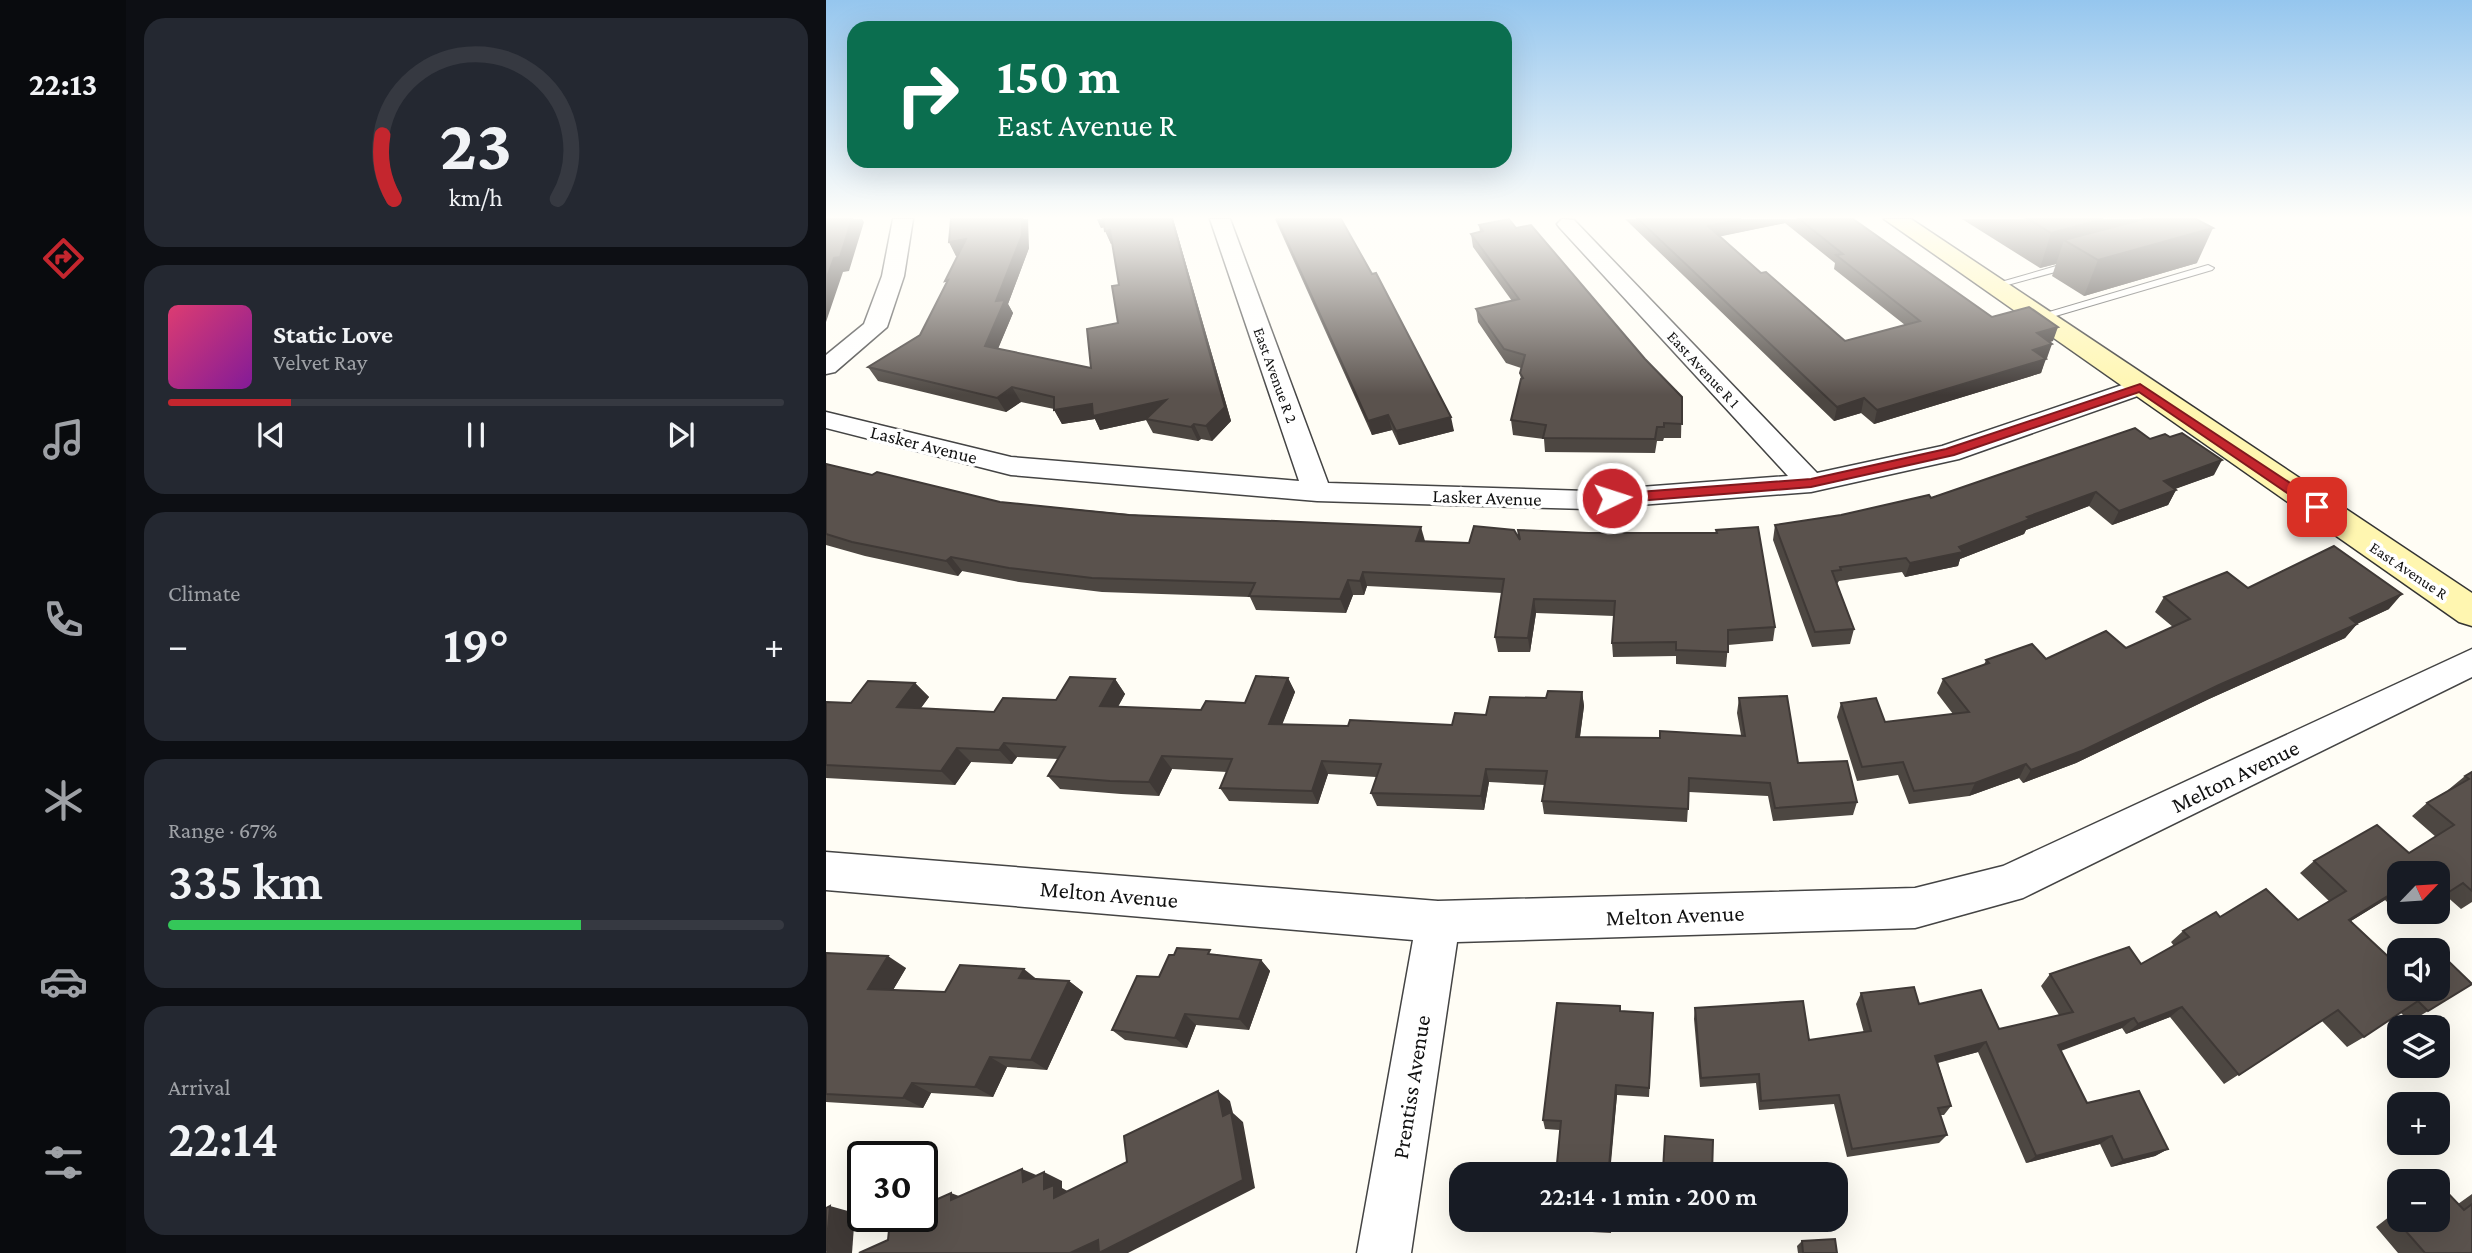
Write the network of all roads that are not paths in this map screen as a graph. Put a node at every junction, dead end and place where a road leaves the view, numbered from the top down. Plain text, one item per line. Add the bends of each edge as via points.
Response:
1 (892, 277) edge
2 (1241, 277) edge
3 (1617, 277) edge
4 (1981, 277) edge
5 (2024, 277) edge
6 (2175, 277) edge
7 (1993, 286) junction
8 (2038, 317) junction
9 (826, 367) edge
10 (2140, 387) junction
11 (826, 420) edge
12 (1811, 483) junction
13 (1317, 492) junction
14 (2472, 612) edge
15 (2472, 662) edge
16 (826, 871) edge
17 (1438, 922) junction
18 (1384, 1253) edge

1 - 9 street via 875,327
2 - 13 street, East Avenue R 2
3 - 12 street, East Avenue R 1
4 - 7 main road, East Avenue R
5 - 7 lane
6 - 8 lane
7 - 8 main road, East Avenue R
8 - 10 main road, East Avenue R
10 - 12 street, Lasker Avenue via 1949,453
10 - 14 main road, East Avenue R
11 - 13 street, Lasker Avenue via 1011,466
12 - 13 street, Lasker Avenue via 1587,500
15 - 17 street, Melton Avenue via 2008,884 1928,905
16 - 17 street, Melton Avenue
17 - 18 street, Prentiss Avenue

